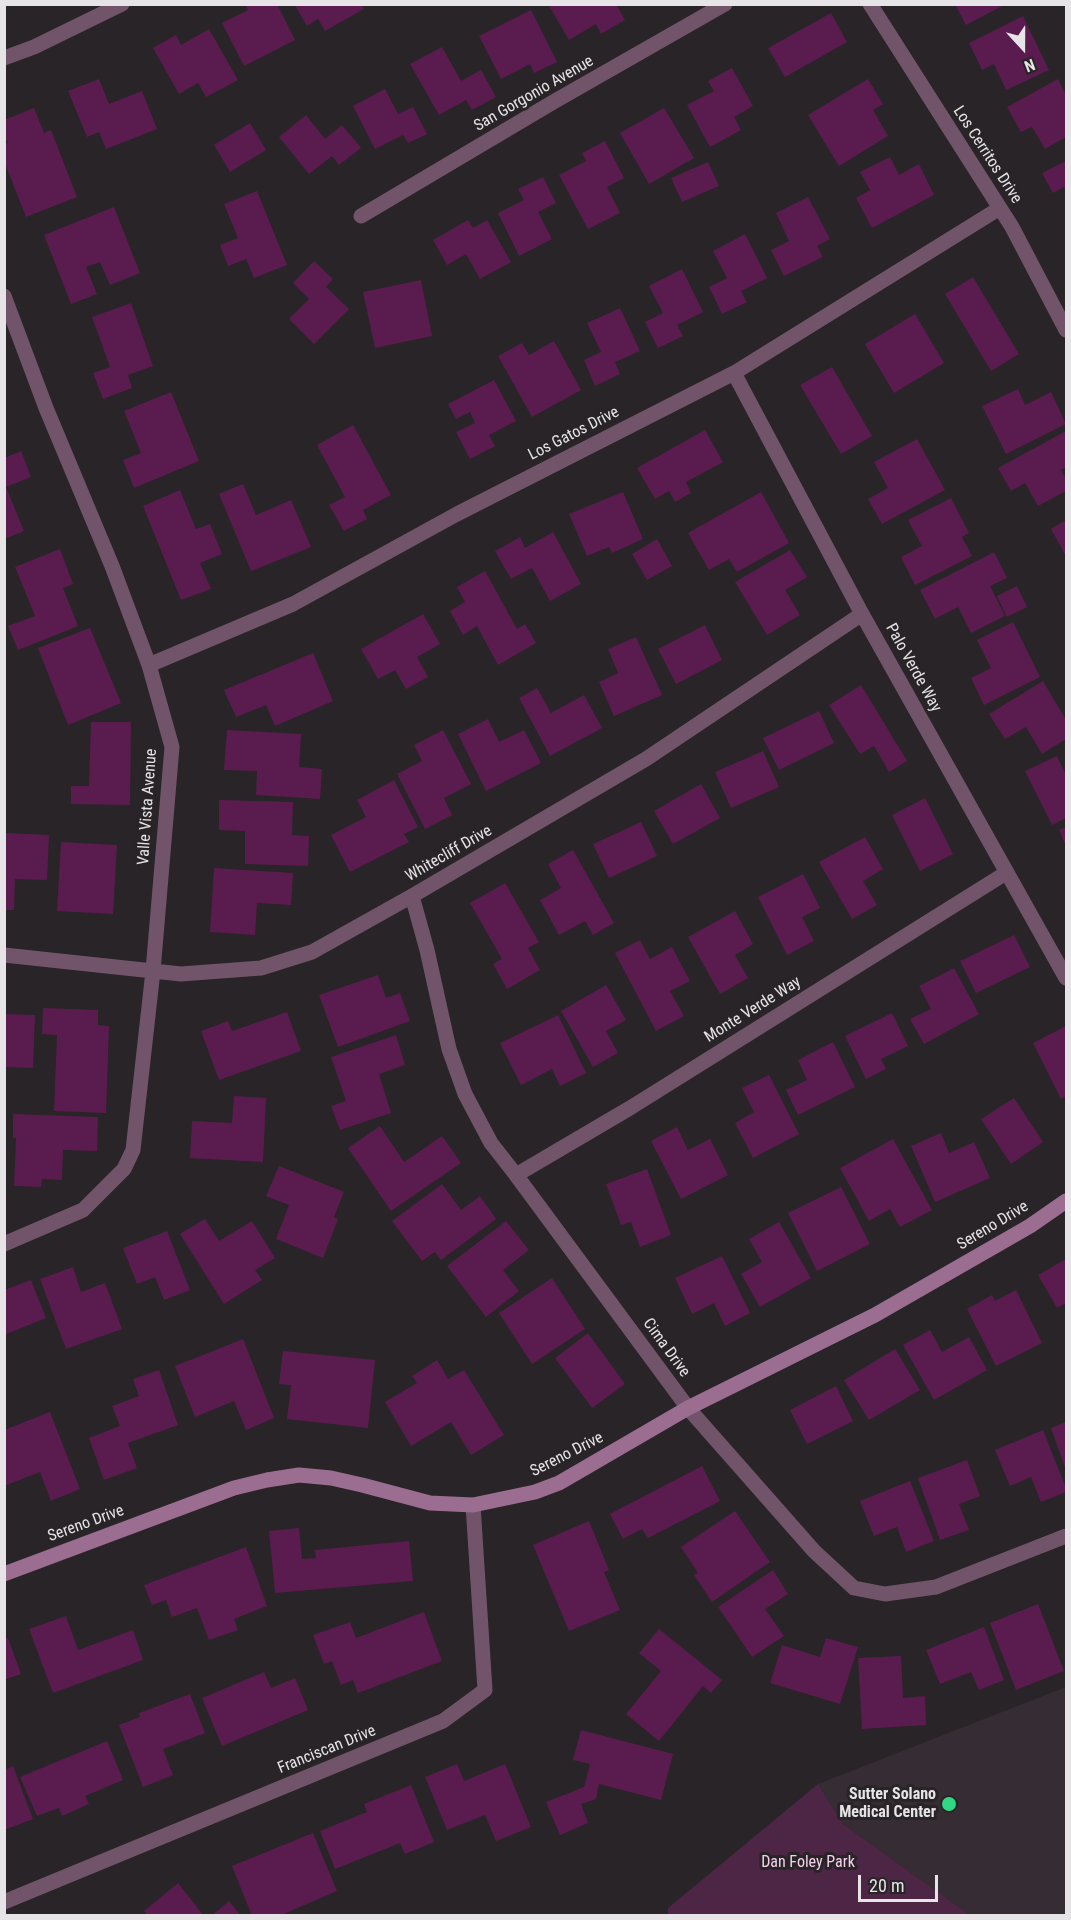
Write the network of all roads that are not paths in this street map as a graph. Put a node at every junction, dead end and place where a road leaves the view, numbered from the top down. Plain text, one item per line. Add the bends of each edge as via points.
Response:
1 (122, 4) edge
2 (725, 4) edge
3 (870, 4) edge
4 (4, 58) edge
5 (1000, 208) junction
6 (361, 216) dead end
7 (4, 296) edge
8 (1066, 330) edge
9 (734, 373) junction
10 (862, 614) junction
11 (149, 665) junction
12 (1006, 873) junction
13 (412, 896) junction
14 (4, 955) edge
15 (153, 971) junction
16 (1066, 978) edge
17 (516, 1175) junction
18 (1066, 1201) edge
19 (4, 1244) edge
20 (688, 1408) junction
21 (473, 1505) junction
22 (1066, 1536) edge
23 (4, 1574) edge
24 (4, 1902) edge

1 - 4 street
2 - 6 street, San Gorgonio Avenue
3 - 5 street, Los Cerritos Drive
5 - 8 street, Los Cerritos Drive
5 - 9 street, Los Gatos Drive
7 - 11 street, Valle Vista Avenue
9 - 10 street, Palo Verde Way
9 - 11 street, Los Gatos Drive via 457,514 293,604
10 - 12 street, Palo Verde Way
10 - 13 street, Whitecliff Drive via 646,759
11 - 15 street, Valle Vista Avenue via 172,747
12 - 16 street, Palo Verde Way
12 - 17 street, Monte Verde Way
13 - 15 street, Whitecliff Drive via 312,952 261,968 181,974
13 - 17 street, Cima Drive via 449,1049 465,1094 491,1143
14 - 15 street, Whitecliff Drive
15 - 19 street, Valle Vista Avenue via 133,1150 124,1169 83,1210
17 - 20 street, Cima Drive
18 - 20 street, Sereno Drive via 875,1316
20 - 21 street, Sereno Drive via 559,1482 535,1492
20 - 22 street, Cima Drive via 814,1551 854,1588 885,1594 936,1587
21 - 23 street, Sereno Drive via 430,1503 332,1478 299,1475 234,1488
21 - 24 street, Franciscan Drive via 485,1690 443,1721

